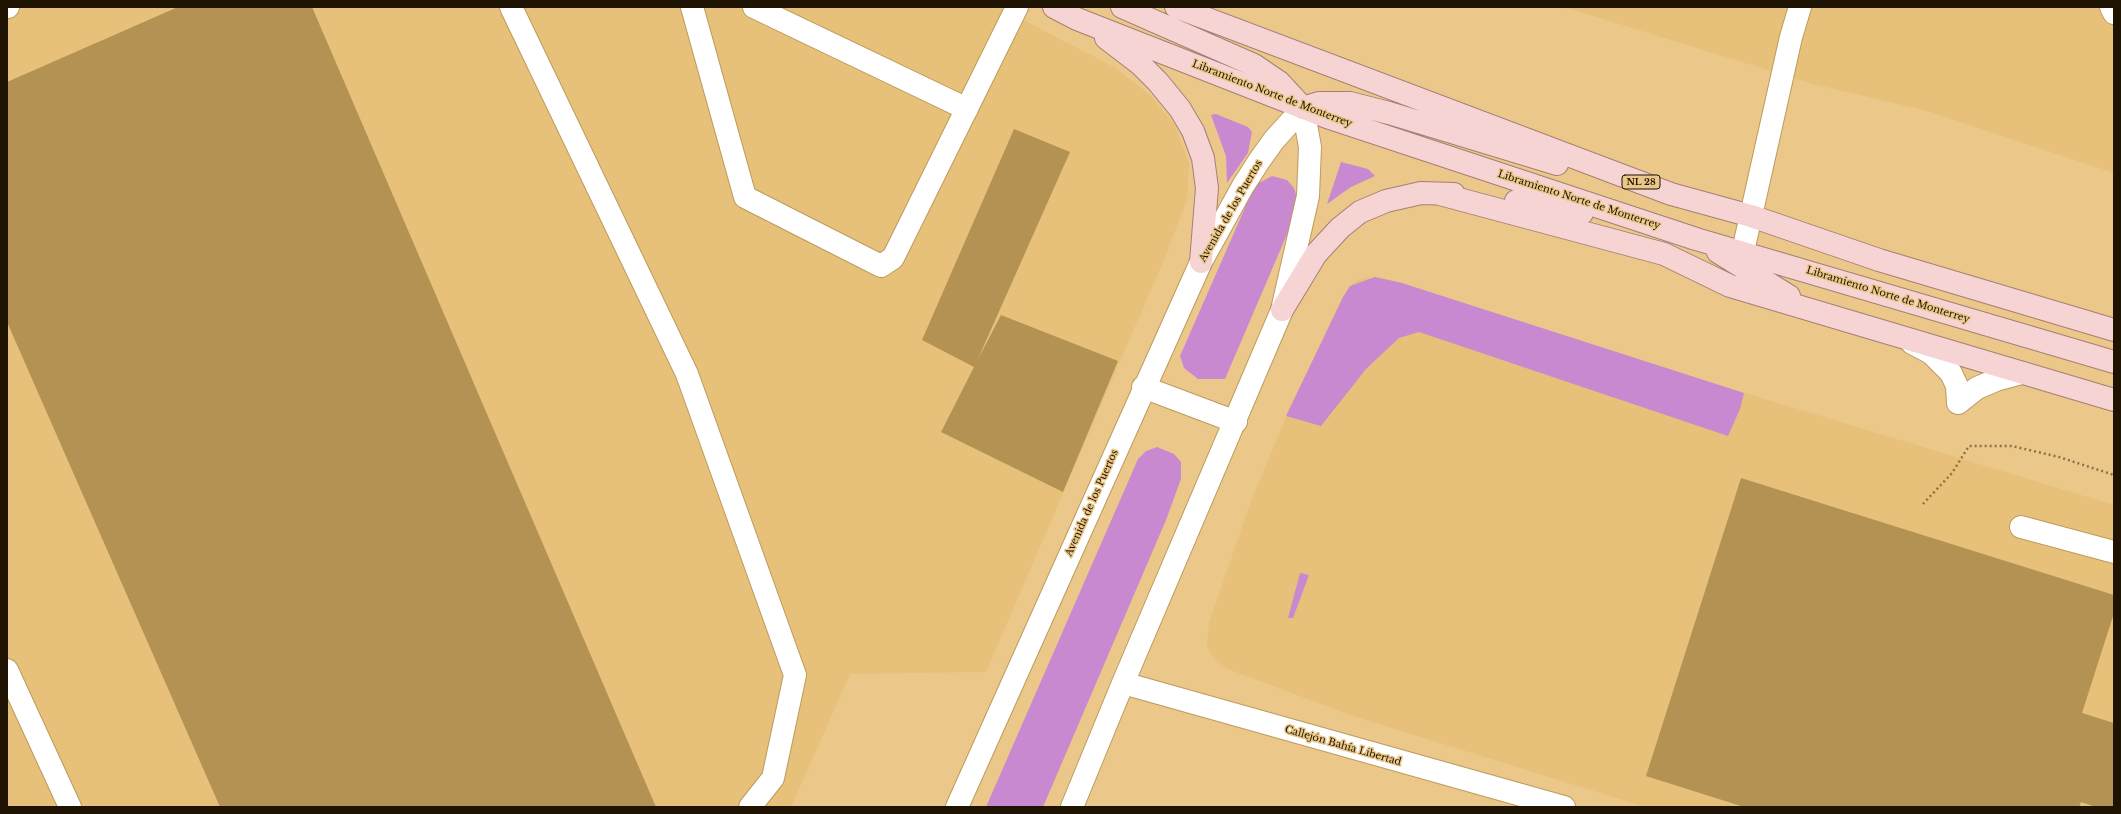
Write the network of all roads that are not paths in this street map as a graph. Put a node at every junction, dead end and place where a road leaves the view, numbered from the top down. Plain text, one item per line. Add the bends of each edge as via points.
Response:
1 (511, 7) edge
2 (692, 7) edge
3 (754, 7) edge
4 (1017, 7) edge
5 (1054, 7) edge
6 (1122, 7) edge
7 (1176, 7) edge
8 (1800, 7) edge
9 (2111, 7) edge
10 (2114, 13) edge
11 (1077, 19) junction
12 (1303, 108) junction
13 (967, 109) junction
14 (1440, 194) junction
15 (1671, 194) junction
16 (1751, 216) junction
17 (1655, 225) junction
18 (1696, 239) junction
19 (1743, 252) junction
20 (1201, 262) junction
21 (1282, 310) junction
22 (1814, 312) junction
23 (2114, 330) edge
24 (1905, 339) junction
25 (2114, 362) edge
26 (2022, 373) junction
27 (1143, 387) junction
28 (2114, 400) edge
29 (1236, 422) junction
30 (2022, 527) dead end
31 (2114, 552) edge
32 (7, 670) edge
33 (1123, 683) junction
34 (70, 807) edge
35 (750, 807) edge
36 (957, 807) edge
37 (1072, 807) edge
38 (1564, 807) edge

1 - 35 street via 687,374 795,675 773,778
2 - 13 street via 745,197 881,266 893,258
3 - 13 street
4 - 13 street
5 - 11 main road, Libramiento Norte de Monterrey
6 - 12 main road via 1254,65 1279,82
7 - 15 main road, NL 28
8 - 16 street
9 - 10 street
11 - 12 main road, Libramiento Norte de Monterrey
11 - 20 main road via 1140,64 1180,109 1193,131 1203,158 1207,188
12 - 15 main road via 1319,103 1350,103 1589,174
12 - 17 main road, Libramiento Norte de Monterrey
12 - 20 street, Avenida de los Puertos via 1259,161
12 - 21 street via 1310,147 1308,196
14 - 17 main road via 1496,198
14 - 21 main road via 1421,193 1386,201 1360,212 1340,228 1316,254
14 - 22 main road via 1664,254 1730,286
15 - 16 main road, NL 28
16 - 19 street
16 - 23 main road, NL 28 via 1879,260
17 - 18 main road, Libramiento Norte de Monterrey
18 - 19 main road, Libramiento Norte de Monterrey
18 - 22 main road
19 - 25 main road, Libramiento Norte de Monterrey
20 - 27 street, Avenida de los Puertos
21 - 29 street
22 - 24 main road
24 - 26 main road
24 - 26 street via 1931,353 1951,373 1957,386 1958,403 1977,388
26 - 28 main road
27 - 29 street
27 - 36 street, Avenida de los Puertos
29 - 33 street
30 - 31 street
32 - 34 street
33 - 37 street
33 - 38 street, Callejón Bahía Libertad

